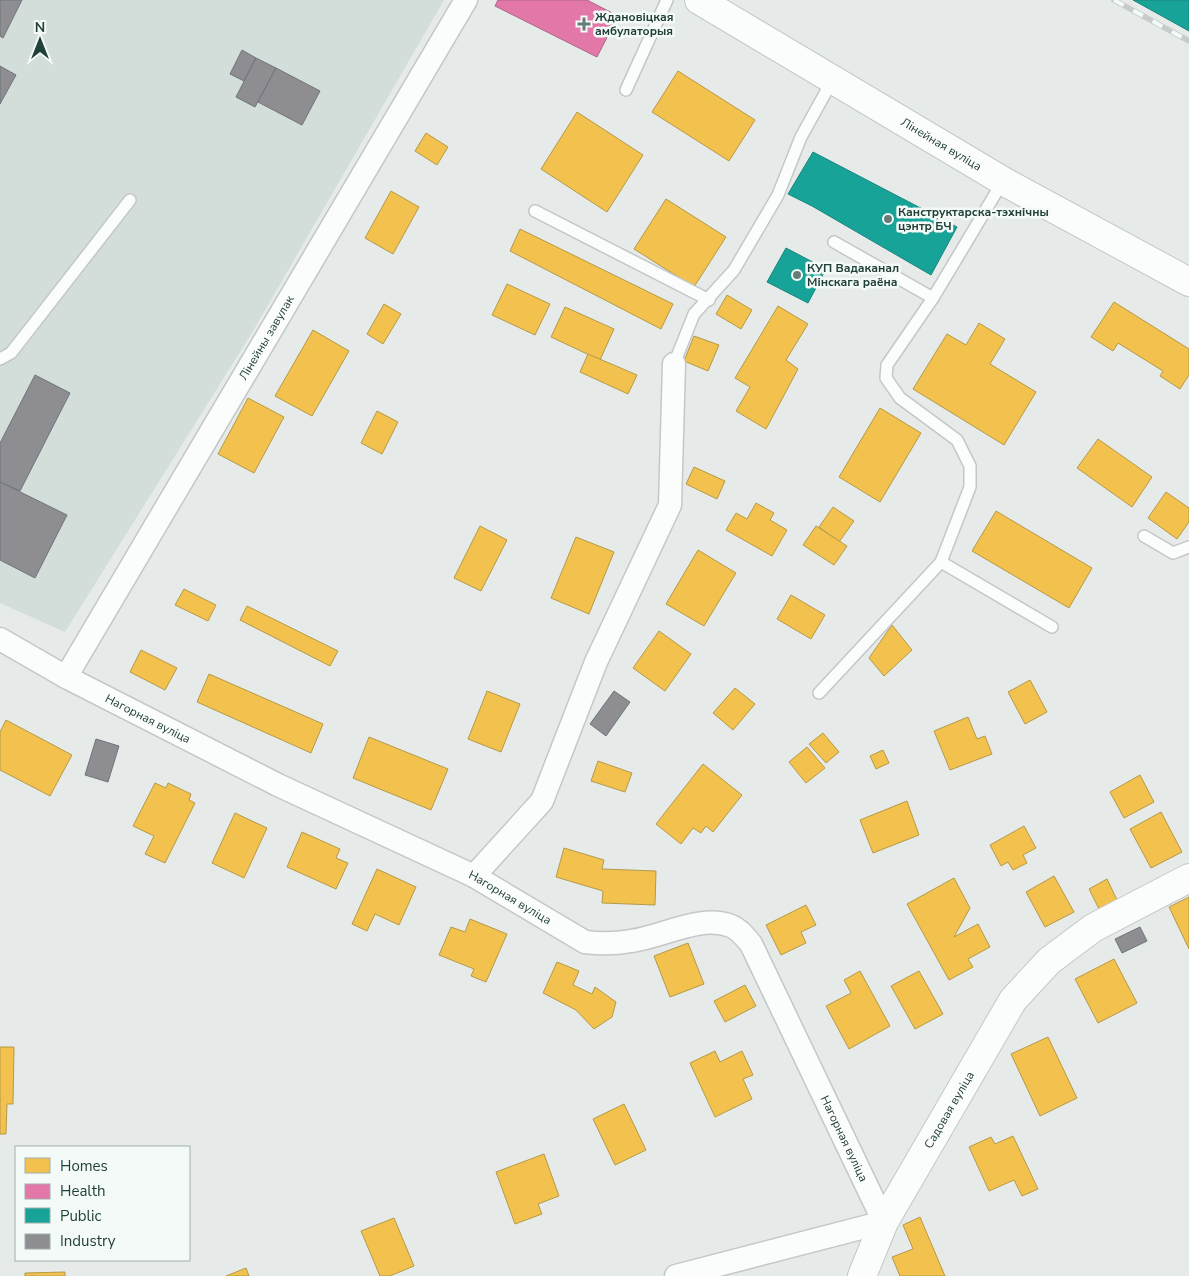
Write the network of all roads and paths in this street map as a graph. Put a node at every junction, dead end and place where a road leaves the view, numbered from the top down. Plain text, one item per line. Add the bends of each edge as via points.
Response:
1 (466, 0) edge
2 (667, 0) edge
3 (699, 0) edge
4 (833, 79) junction
5 (626, 90) dead end
6 (1003, 181) junction
7 (130, 200) dead end
8 (535, 211) dead end
9 (834, 242) dead end
10 (1189, 282) edge
11 (933, 298) junction
12 (709, 300) junction
13 (0, 359) edge
14 (674, 364) joint
15 (1144, 536) dead end
16 (1189, 547) edge
17 (941, 562) junction
18 (1052, 626) dead end
19 (0, 638) edge
20 (66, 677) junction
21 (819, 693) dead end
22 (474, 876) junction
23 (1189, 878) edge
24 (884, 1222) junction
25 (676, 1276) edge
26 (862, 1276) edge

1 - 20 street, Лінейны завулак
2 - 5 lane
3 - 4 street, Лінейная вуліца
4 - 6 street, Лінейная вуліца
4 - 12 lane via 801,137 778,195 734,270
6 - 10 street, Лінейная вуліца
6 - 11 lane
7 - 13 lane via 11,353
8 - 12 lane
9 - 11 lane
11 - 17 lane via 887,365 886,378 900,398 957,440 970,466 970,487
12 - 14 lane via 694,314
14 - 22 street via 670,505 596,662 542,801
15 - 16 lane via 1173,553
17 - 18 lane
17 - 21 lane
19 - 20 street, Нагорная вуліца
20 - 22 street, Нагорная вуліца via 278,785
22 - 24 street, Нагорная вуліца via 585,942 632,941 703,922 733,926 751,944
23 - 24 street, Садовая вуліца via 1093,928 1049,961 1013,1000
24 - 25 street
24 - 26 street, Садовая вуліца

